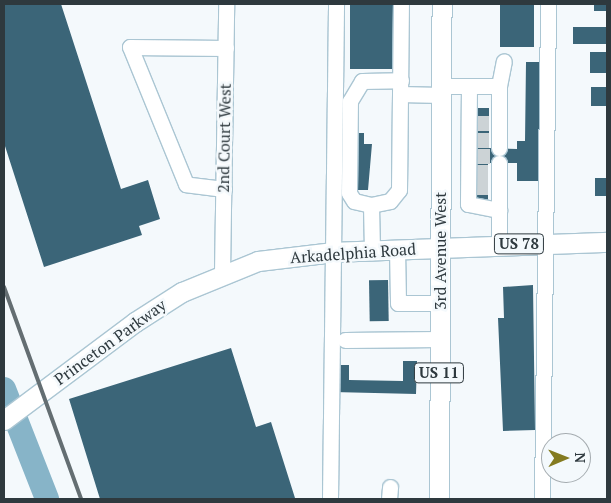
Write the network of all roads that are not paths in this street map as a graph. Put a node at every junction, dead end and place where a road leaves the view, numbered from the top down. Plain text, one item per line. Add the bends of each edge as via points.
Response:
1 (226, 4) edge
2 (336, 4) edge
3 (346, 4) edge
4 (401, 4) edge
5 (442, 4) edge
6 (548, 4) edge
7 (344, 43) dead end
8 (226, 48) junction
9 (504, 61) dead end
10 (469, 86) junction
11 (499, 86) junction
12 (400, 87) junction
13 (441, 90) junction
14 (483, 123) junction
15 (440, 139) junction
16 (471, 156) dead end
17 (485, 165) junction
18 (440, 172) junction
19 (224, 189) junction
20 (371, 205) junction
21 (499, 210) junction
22 (607, 242) edge
23 (547, 243) junction
24 (499, 245) junction
25 (440, 247) junction
26 (397, 249) junction
27 (372, 250) junction
28 (333, 252) junction
29 (222, 273) junction
30 (439, 303) junction
31 (439, 339) junction
32 (345, 340) dead end
33 (4, 420) edge
34 (330, 499) edge
35 (438, 499) edge
36 (542, 499) edge

1 - 8 street, 2nd Court West
2 - 28 street
3 - 7 street
4 - 12 street
5 - 13 main road, 3rd Avenue West / US 11
6 - 23 street
8 - 19 street, 2nd Court West
8 - 19 street via 130,47 186,184
9 - 11 street
10 - 11 street
10 - 13 street
10 - 14 street
11 - 14 street
12 - 13 street
12 - 20 street via 399,190 390,201
12 - 20 street via 362,81 350,102 350,196 360,204
13 - 15 main road, 3rd Avenue West / US 11
14 - 17 street
14 - 17 street
15 - 17 street
15 - 18 main road, 3rd Avenue West / US 11
16 - 17 street
17 - 18 street
17 - 21 street
17 - 21 street via 468,204
18 - 25 main road, 3rd Avenue West / US 11
19 - 29 street, 2nd Court West
20 - 27 street
21 - 24 street
22 - 23 main road, Arkadelphia Road / US 78
23 - 24 main road, Arkadelphia Road / US 78
23 - 36 street
24 - 25 main road, Arkadelphia Road / US 78
25 - 26 main road, Arkadelphia Road
25 - 30 main road, 3rd Avenue West / US 11
26 - 27 main road, Arkadelphia Road
26 - 30 street via 398,303
27 - 28 main road, Arkadelphia Road
28 - 29 main road, Arkadelphia Road via 258,261
28 - 34 street
29 - 33 main road, Princeton Parkway via 182,292 135,322
30 - 31 main road, 3rd Avenue West / US 11
31 - 32 street
31 - 35 main road, 3rd Avenue West / US 11

